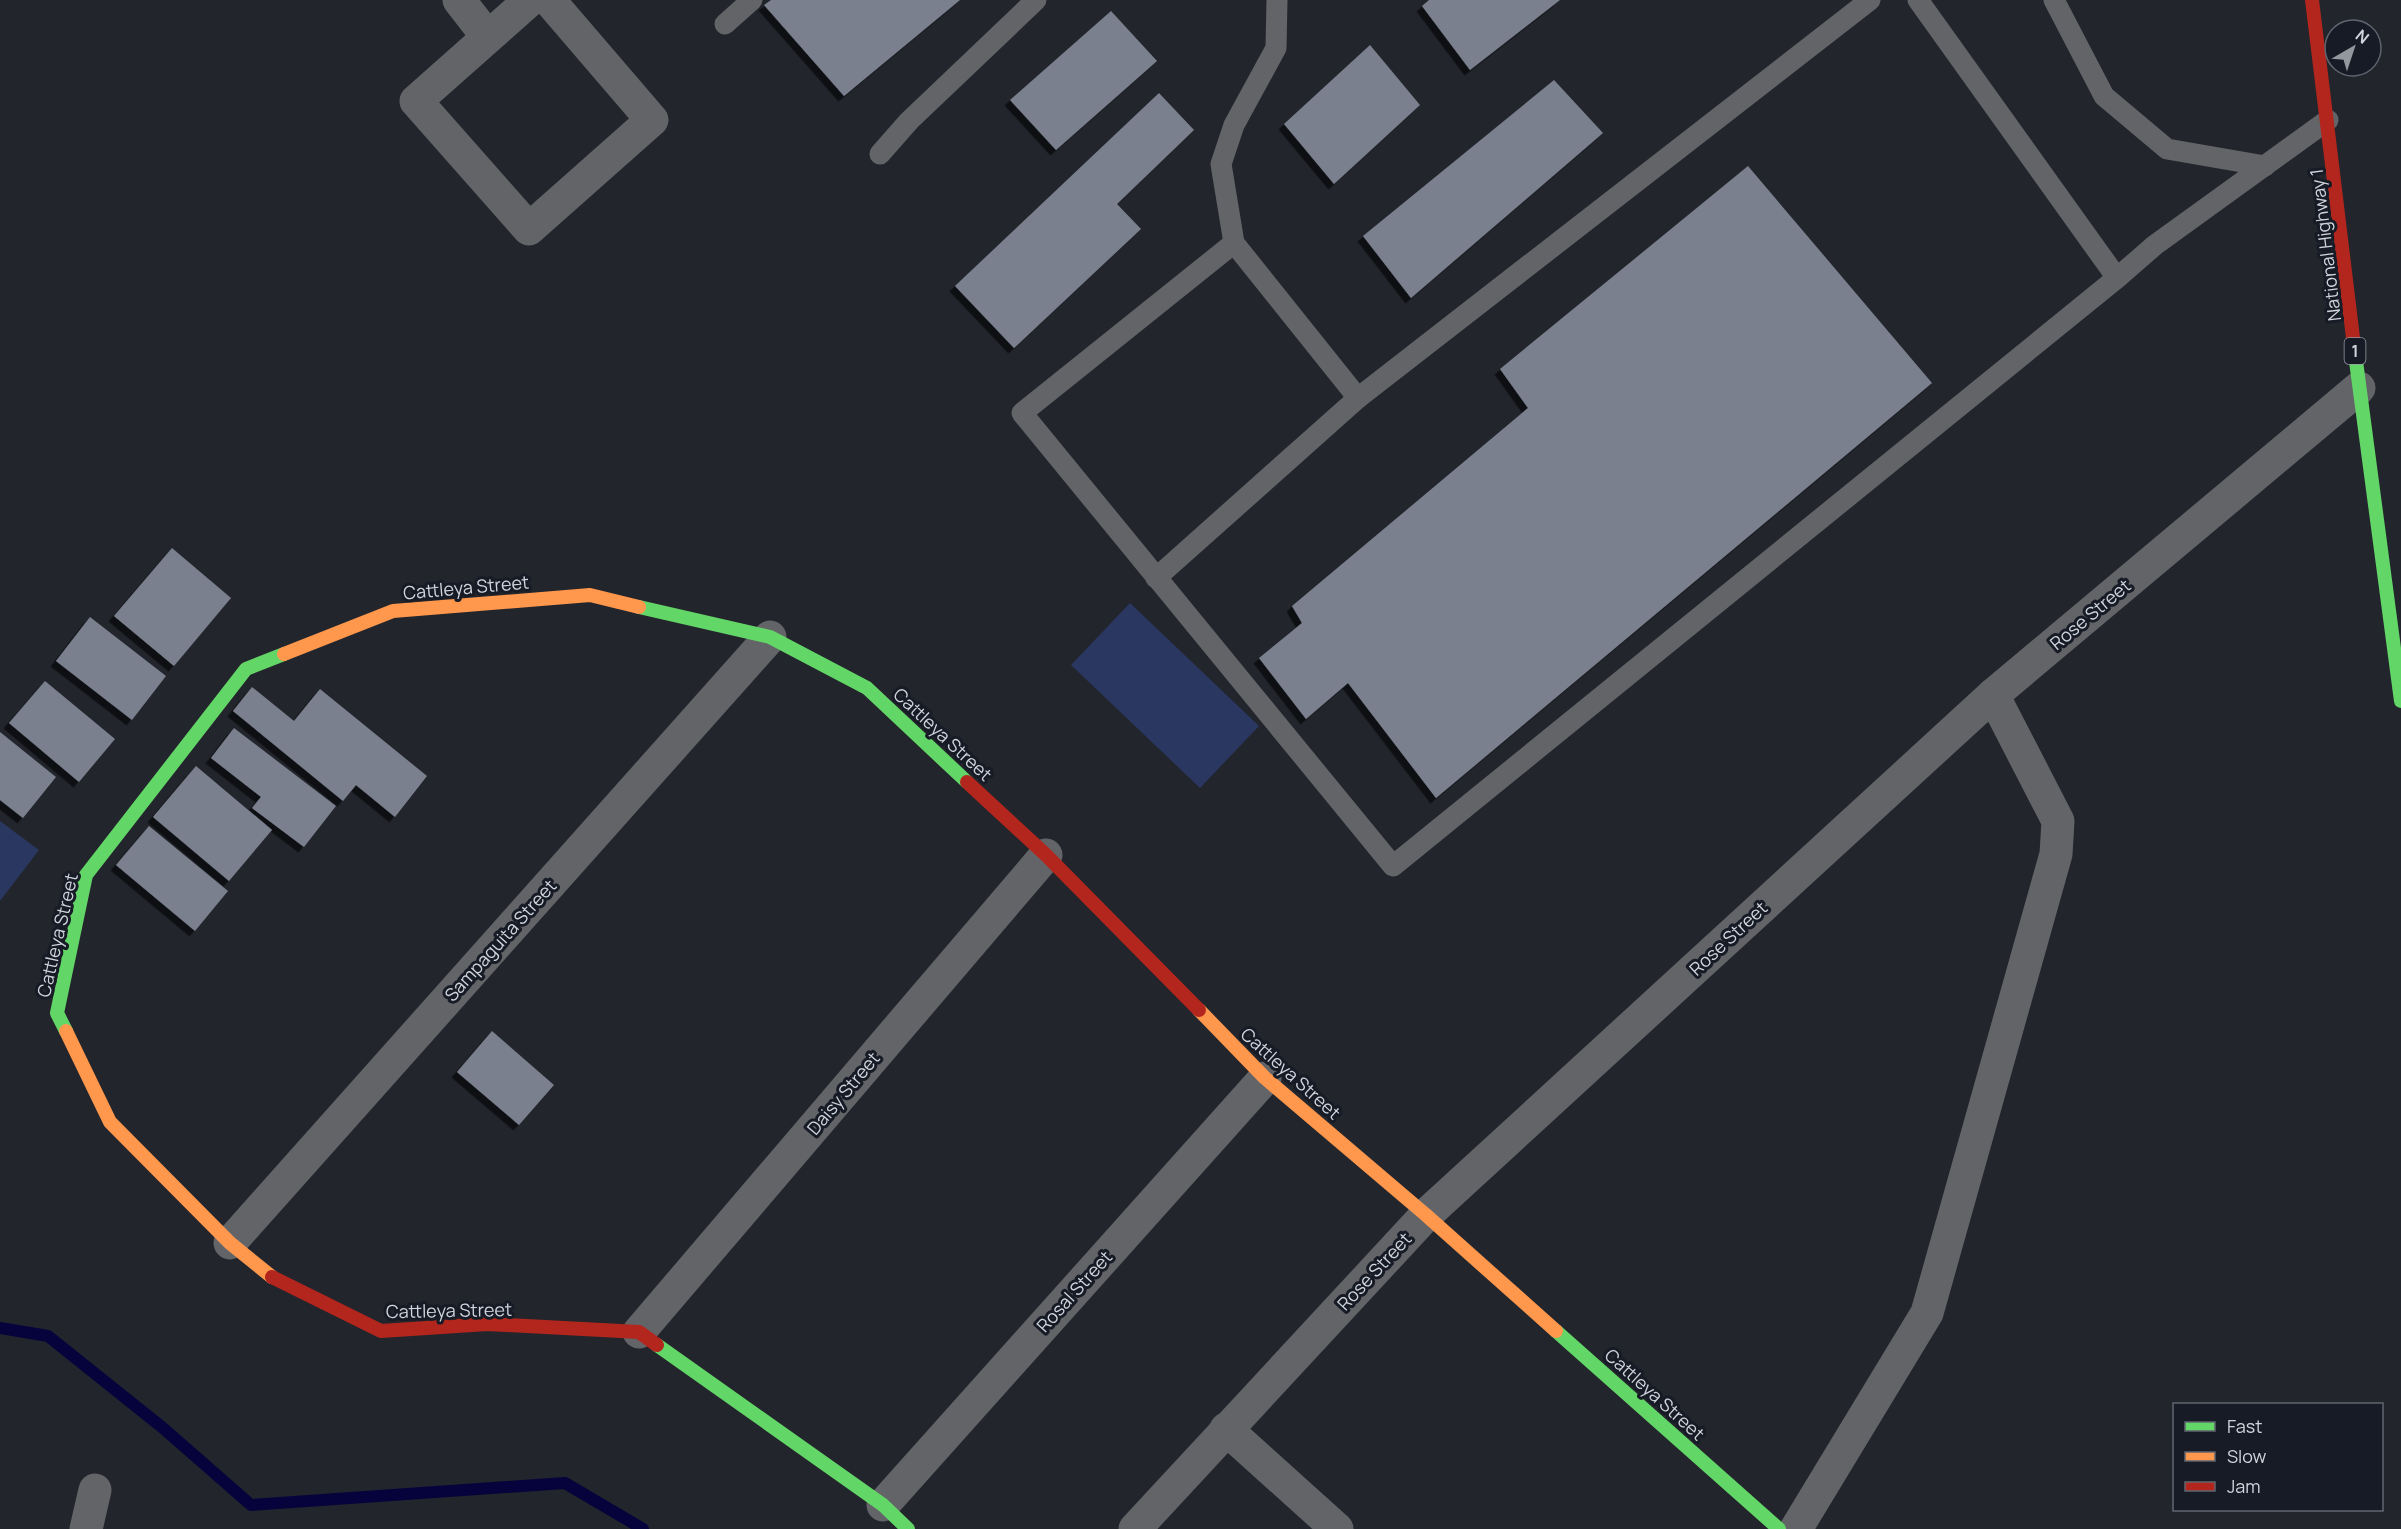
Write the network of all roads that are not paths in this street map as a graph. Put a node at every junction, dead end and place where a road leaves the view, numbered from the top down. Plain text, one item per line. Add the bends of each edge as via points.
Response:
1 (459, 0) edge
2 (530, 0) edge
3 (549, 0) edge
4 (752, 0) edge
5 (1036, 0) edge
6 (1277, 0) edge
7 (1870, 0) edge
8 (1918, 0) edge
9 (2054, 0) edge
10 (2312, 0) edge
11 (725, 24) dead end
12 (488, 36) junction
13 (2328, 120) junction
14 (880, 154) dead end
15 (2265, 166) junction
16 (1234, 243) junction
17 (2116, 279) junction
18 (2359, 388) junction
19 (1358, 398) junction
20 (1156, 578) junction
21 (770, 637) junction
22 (1993, 695) junction
23 (2401, 701) edge
24 (1046, 855) junction
25 (1265, 1078) junction
26 (1426, 1215) junction
27 (230, 1243) junction
28 (639, 1332) junction
29 (1226, 1429) junction
30 (95, 1490) dead end
31 (883, 1505) junction
32 (86, 1529) edge
33 (908, 1529) edge
34 (1135, 1529) edge
35 (1337, 1529) edge
36 (1779, 1529) edge
37 (1796, 1529) edge

1 - 12 street
2 - 12 street
3 - 12 street via 652,120 529,229 416,101
4 - 11 lane
5 - 14 lane via 909,121
6 - 16 lane via 1276,48 1234,125 1221,164
7 - 19 lane
8 - 17 lane
9 - 15 lane via 2104,96 2168,148
10 - 13 main road, National Highway 1 / 1
13 - 15 lane
13 - 18 main road, National Highway 1 / 1
15 - 17 lane via 2155,244
16 - 19 lane
16 - 20 lane via 1022,413
17 - 20 lane via 1394,866
18 - 22 street, Rose Street
18 - 23 main road, National Highway 1 / 1
19 - 20 lane
21 - 24 main road, Cattleya Street via 867,688
21 - 27 street, Sampaguita Street
21 - 27 main road, Cattleya Street via 590,595 393,611 246,669 86,875 57,1013 110,1122
22 - 26 street, Rose Street
22 - 37 street via 2058,821 2056,854 1927,1313
24 - 25 main road, Cattleya Street
24 - 28 street, Daisy Street
25 - 26 main road, Cattleya Street
25 - 31 street, Rosal Street
26 - 29 street, Rose Street
26 - 36 main road, Cattleya Street
27 - 28 main road, Cattleya Street via 276,1280 381,1331 487,1324
28 - 31 main road
29 - 34 street, Rose Street
29 - 35 street
30 - 32 street
31 - 33 main road

